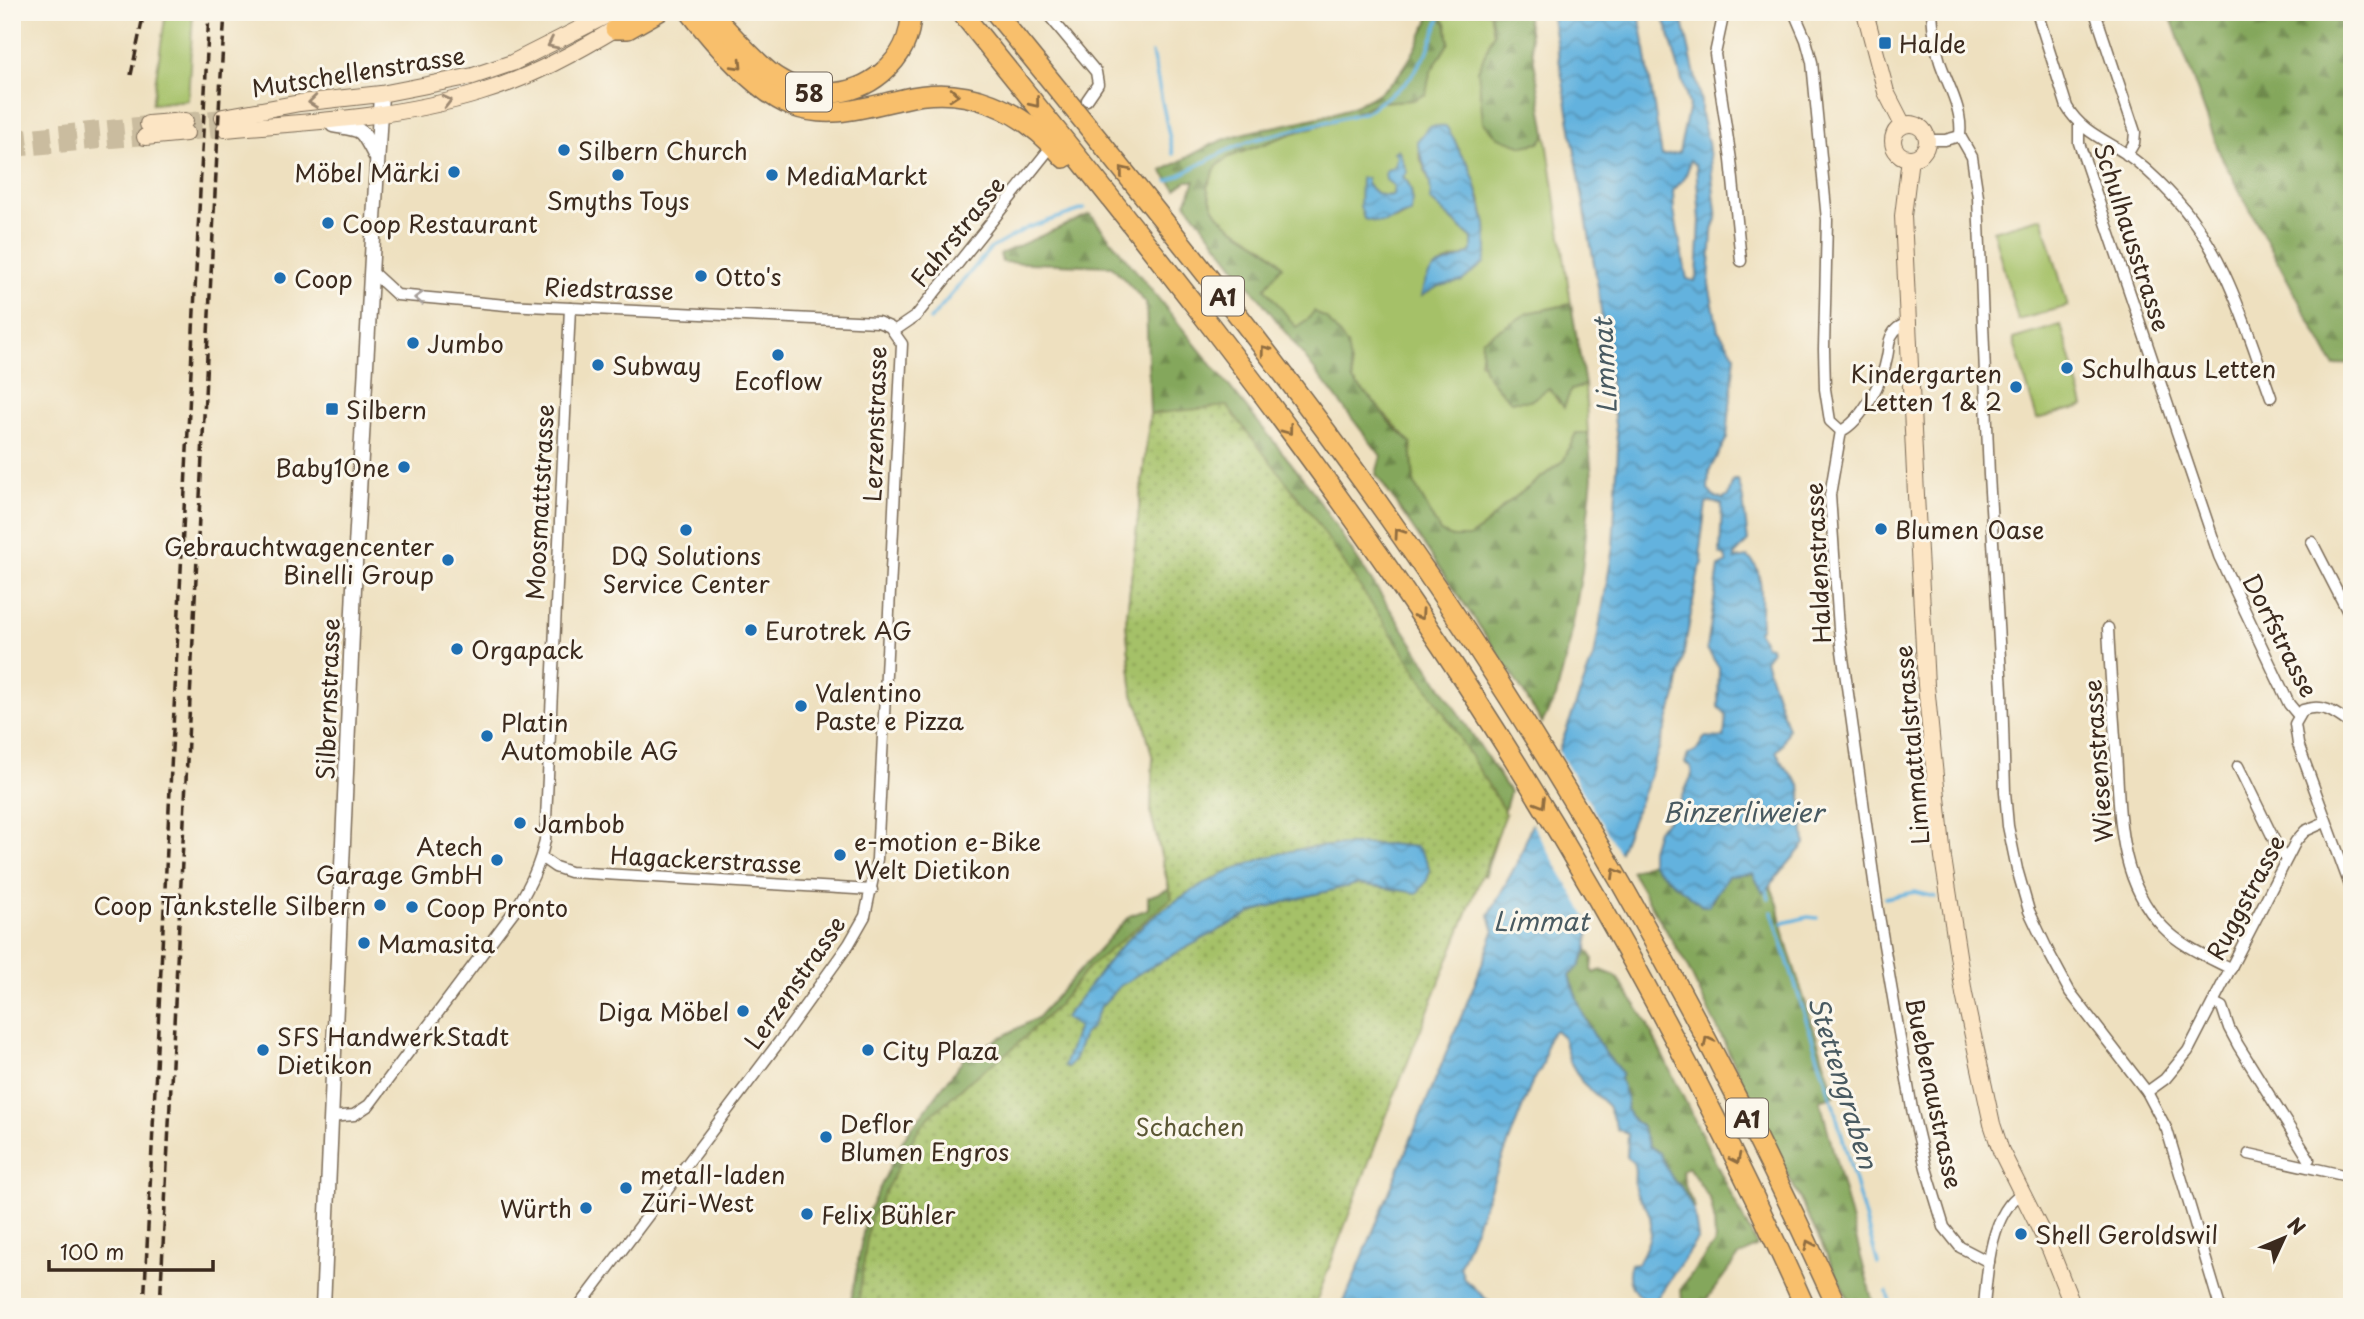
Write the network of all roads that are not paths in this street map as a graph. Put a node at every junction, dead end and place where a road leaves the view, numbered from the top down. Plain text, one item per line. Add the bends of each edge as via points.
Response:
1 (643, 12) edge
2 (658, 12) edge
3 (720, 12) edge
4 (911, 12) edge
5 (961, 12) edge
6 (995, 12) edge
7 (1046, 12) edge
8 (1724, 12) edge
9 (1794, 12) edge
10 (1865, 12) edge
11 (1932, 12) edge
12 (2037, 12) edge
13 (2095, 12) edge
14 (694, 13) edge
15 (614, 21) edge
16 (744, 46) junction
17 (381, 94) junction
18 (1087, 100) dead end
19 (380, 113) junction
20 (321, 121) junction
21 (2079, 124) junction
22 (1903, 125) junction
23 (185, 127) tunnel mouth
24 (147, 130) tunnel mouth
25 (1960, 136) junction
26 (1928, 140) junction
27 (1047, 152) dead end
28 (2127, 155) junction
29 (376, 158) junction
30 (1910, 158) junction
31 (1741, 261) dead end
32 (371, 271) junction
33 (1187, 298) junction
34 (570, 308) junction
35 (1910, 324) junction
36 (894, 331) junction
37 (2271, 397) dead end
38 (1840, 430) junction
39 (2312, 542) dead end
40 (2219, 556) joint
41 (2352, 620) edge
42 (2108, 628) dead end
43 (2300, 716) junction
44 (2352, 725) edge
45 (2238, 766) dead end
46 (2325, 822) junction
47 (2287, 857) junction
48 (542, 858) junction
49 (872, 890) junction
50 (2352, 891) edge
51 (1878, 910) joint
52 (2231, 969) junction
53 (2214, 1003) junction
54 (2147, 1092) junction
55 (330, 1117) junction
56 (2249, 1154) dead end
57 (2309, 1159) dead end
58 (2350, 1177) edge
59 (2022, 1193) junction
60 (2352, 1197) edge
61 (1989, 1262) junction
62 (323, 1307) edge
63 (579, 1307) edge
64 (1805, 1307) edge
65 (1837, 1307) edge
66 (1984, 1307) edge
67 (2073, 1307) edge
68 (2220, 1307) edge

1 - 15 main road, Mutschellenstrasse
2 - 15 highway via 628,29
3 - 16 highway, 58
4 - 16 highway, 58 via 900,54 870,83 850,91 828,94 797,88 775,76
5 -> 33 highway, A1
65 -> 6 highway, A1 via 1745,1112 1650,933 1517,709 1335,444 1188,251
7 - 18 street via 1096,72 1098,84
8 - 31 street via 1715,54
9 - 38 street via 1806,40 1815,84 1827,220 1825,389 1830,421
10 - 22 main road via 1886,92
11 - 25 street via 1939,59 1962,122
12 - 21 street, Schulhausstrasse via 2067,107
13 - 28 street via 2135,132
14 - 16 highway, 58
14 -> 33 highway via 758,86 801,109 840,112 946,93 976,97 1010,111 1048,140 1143,256
15 -> 17 main road, Mutschellenstrasse via 512,64
19 -> 15 main road, Mutschellenstrasse via 436,104 517,80 545,68
17 - 19 street, Silbernstrasse
17 -> 20 main road, Mutschellenstrasse via 300,103 224,123
19 - 20 main road, Mutschellenstrasse
19 - 29 street, Silbernstrasse
20 - 29 street via 358,130
21 - 28 street
21 - 40 street, Schulhausstrasse via 2079,143
22 - 26 main road via 1919,126
22 - 30 main road via 1895,133 1894,144 1899,154
23 - 24 main road
25 - 26 street
25 - 54 street via 1974,164 1978,197 2008,826 2029,911 2049,953 2070,992
26 - 30 main road via 1924,151
27 - 36 street, Fahrstrasse via 916,316
28 - 37 street via 2184,208 2222,264
29 - 32 street, Silbernstrasse
30 - 35 main road, Limmattalstrasse via 1903,216
34 -> 32 street, Riedstrasse via 397,295
32 - 55 street, Silbernstrasse
33 -> 64 highway, A1 via 1381,557 1505,744 1637,968
34 - 36 street, Riedstrasse via 864,321 885,323
34 - 48 street, Moosmattstrasse
35 - 38 street via 1902,324 1892,334 1872,394 1856,419
35 - 59 main road, Limmattalstrasse via 1926,685 1943,858 1987,1103 1996,1139
36 - 49 street, Lerzenstrasse via 902,352
38 - 51 street, Haldenstrasse via 1830,495 1839,629
39 - 41 street
40 - 43 street, Dorfstrasse via 2290,704
42 - 52 street, Wiesenstrasse via 2122,843 2132,878 2163,927
43 - 44 street via 2304,710 2325,707
43 - 46 street, Dorfstrasse via 2295,732
45 - 47 street via 2280,854
46 - 47 street, Ruggstrasse via 2305,831
46 - 50 street, Dorfstrasse
47 - 52 street, Ruggstrasse
48 - 49 street, Hagackerstrasse via 569,872
48 - 55 street, Moosmattstrasse via 517,907 369,1105 354,1115
49 - 63 street, Lerzenstrasse via 865,916 849,944
51 - 61 street, Buebenaustrasse via 1912,1110 1933,1193 1951,1237
52 - 53 street, Ruggstrasse
53 - 54 street, Ruggstrasse via 2178,1065
53 - 57 street via 2222,1007 2238,1045
54 - 68 street via 2172,1143
55 - 62 street, Silbernstrasse
56 - 58 street
58 - 60 street
59 - 61 street via 2004,1210
59 - 67 main road, Limmattalstrasse
61 - 66 street

